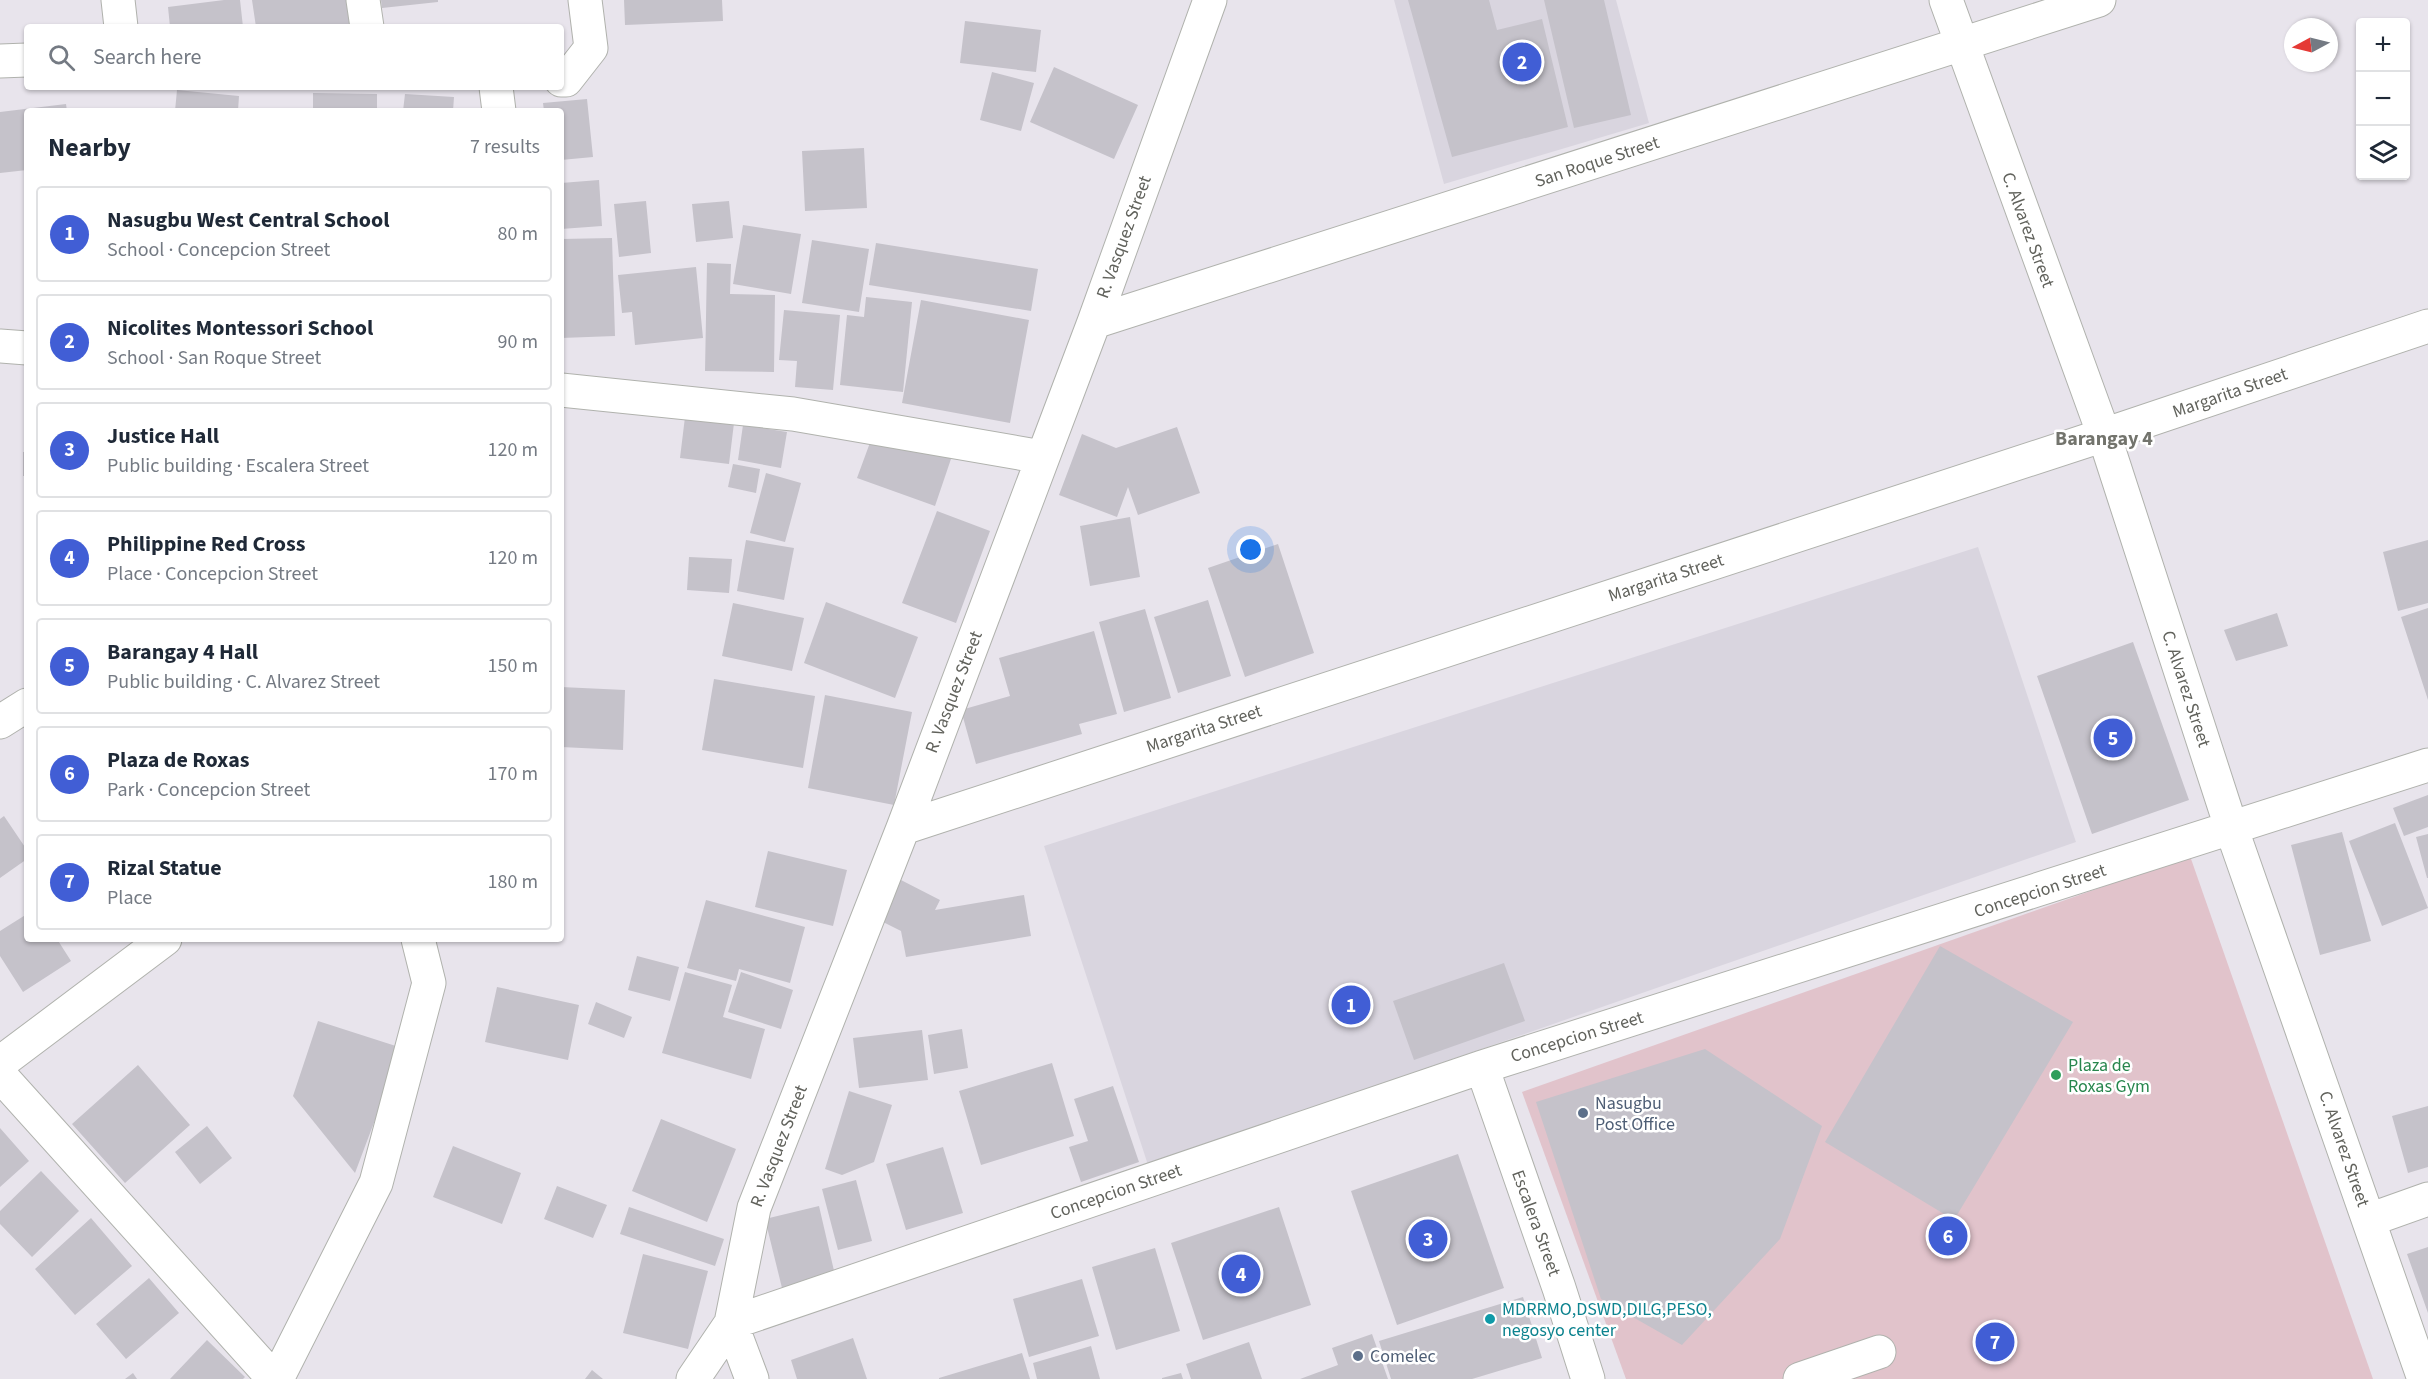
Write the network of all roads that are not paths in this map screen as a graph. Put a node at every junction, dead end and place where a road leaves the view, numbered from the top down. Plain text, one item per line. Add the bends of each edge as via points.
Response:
1 (118, 0) edge
2 (363, 0) edge
3 (585, 0) edge
4 (1210, 0) edge
5 (1946, 0) edge
6 (2099, 0) edge
7 (121, 24) edge
8 (367, 24) edge
9 (1961, 46) junction
10 (24, 60) edge
11 (0, 61) edge
12 (564, 80) edge
13 (496, 90) edge
14 (498, 108) edge
15 (1094, 322) junction
16 (2428, 326) edge
17 (0, 346) edge
18 (24, 348) edge
19 (564, 399) edge
20 (2104, 435) junction
21 (1042, 457) junction
22 (24, 707) edge
23 (0, 709) edge
24 (0, 722) edge
25 (2428, 765) edge
26 (903, 828) junction
27 (2232, 830) junction
28 (161, 942) edge
29 (419, 942) edge
30 (0, 1063) edge
31 (1482, 1067) junction
32 (0, 1075) edge
33 (2428, 1199) edge
34 (2369, 1220) junction
35 (731, 1323) junction
36 (1879, 1352) dead end
37 (275, 1379) edge
38 (693, 1379) edge
39 (752, 1379) edge
40 (1587, 1379) edge
41 (1800, 1379) edge
42 (2424, 1379) edge

1 - 7 street
2 - 8 street
3 - 12 street via 591,48
4 - 15 street, R. Vasquez Street
5 - 9 street, C. Alvarez Street
6 - 9 street, San Roque Street
9 - 15 street, San Roque Street
9 - 20 street, C. Alvarez Street
10 - 11 street
13 - 14 street
15 - 21 street, R. Vasquez Street
16 - 20 street, Margarita Street
17 - 18 street
19 - 21 street via 793,414
20 - 26 street, Margarita Street
20 - 27 street, C. Alvarez Street
21 - 26 street, R. Vasquez Street
22 - 24 street
23 - 24 street
25 - 27 street, Concepcion Street
26 - 35 street, R. Vasquez Street via 754,1208
27 - 31 street, Concepcion Street
27 - 34 street, C. Alvarez Street
28 - 30 street
29 - 37 street via 429,983 376,1183
31 - 35 street, Concepcion Street
31 - 40 street, Escalera Street
32 - 37 street
33 - 34 street
34 - 42 street, C. Alvarez Street
35 - 38 street, R. Vasquez Street
35 - 39 street
36 - 41 street

